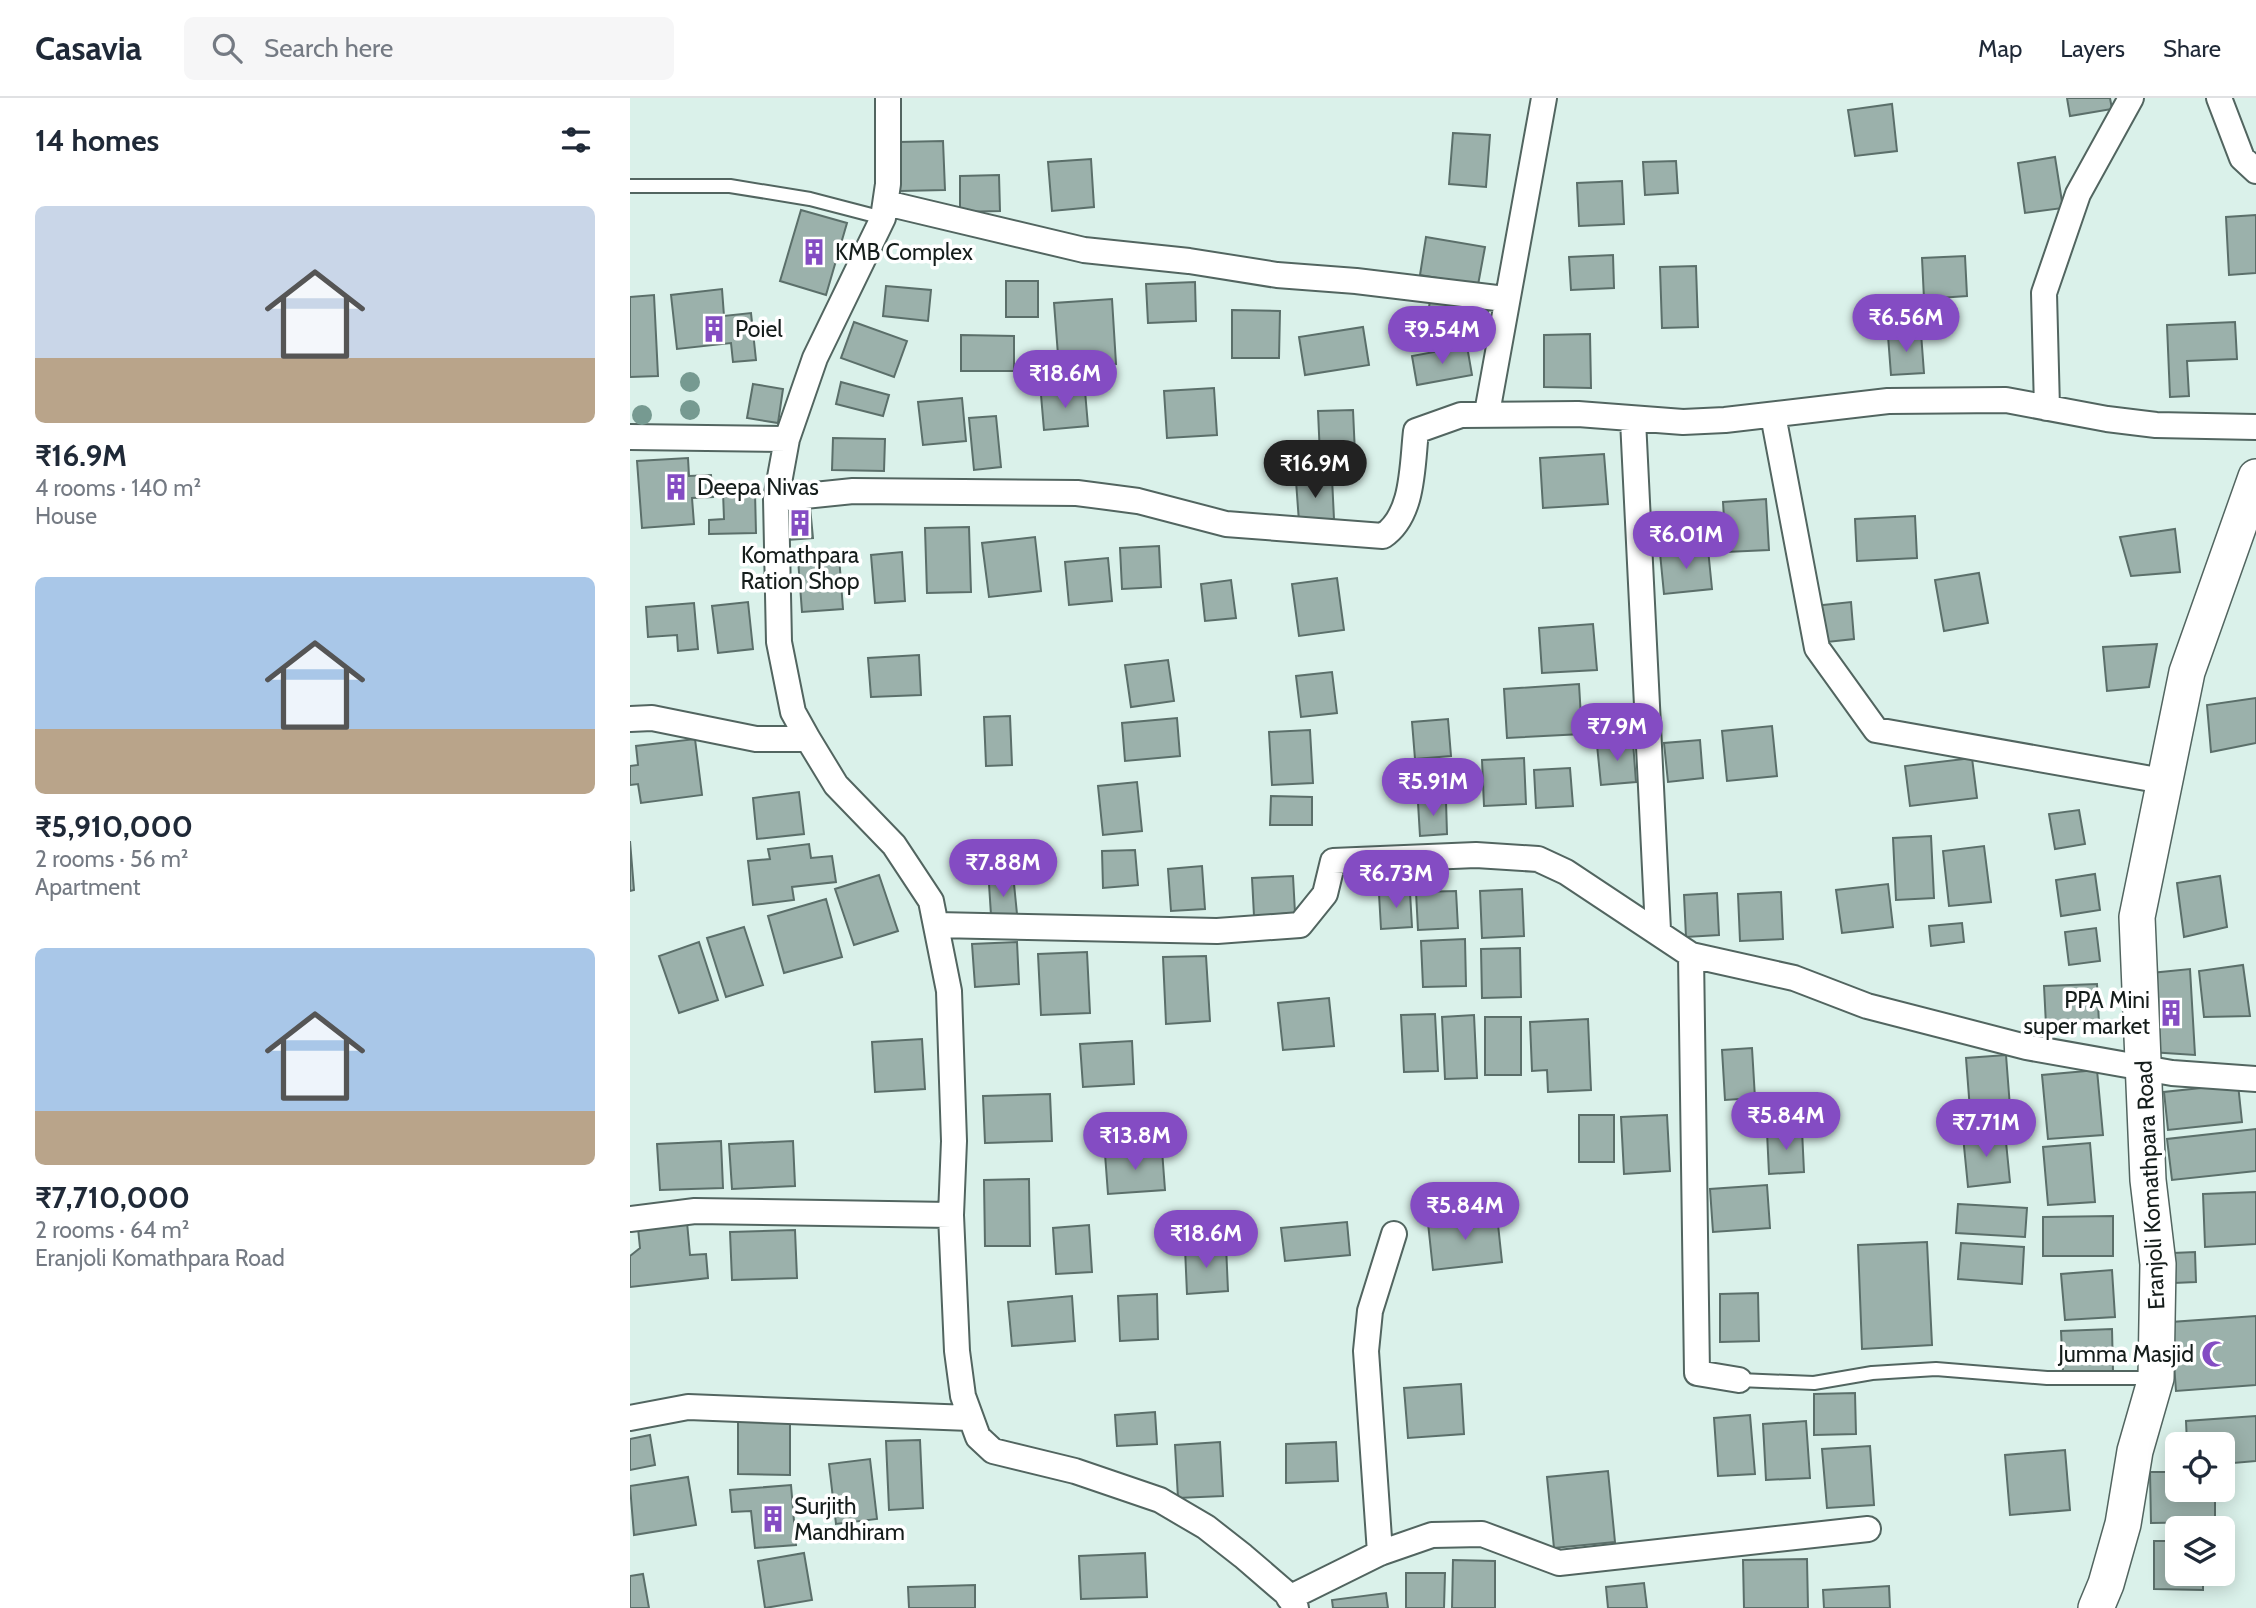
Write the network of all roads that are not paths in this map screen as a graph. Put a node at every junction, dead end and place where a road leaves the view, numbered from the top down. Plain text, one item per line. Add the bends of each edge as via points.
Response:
1 (888, 98) edge
2 (1544, 98) edge
3 (2131, 98) edge
4 (2219, 98) edge
5 (2256, 171) edge
6 (630, 186) edge
7 (885, 210) junction
8 (1505, 299) junction
9 (2047, 408) junction
10 (1487, 413) junction
11 (1773, 415) junction
12 (1633, 420) junction
13 (2256, 427) edge
14 (630, 437) edge
15 (787, 439) junction
16 (2256, 477) edge
17 (776, 499) junction
18 (630, 719) edge
19 (808, 739) junction
20 (2163, 781) junction
21 (936, 925) junction
22 (1658, 930) junction
23 (1691, 955) junction
24 (2145, 1068) junction
25 (2256, 1079) edge
26 (951, 1215) junction
27 (630, 1219) edge
28 (1394, 1234) dead end
29 (2155, 1378) junction
30 (1739, 1380) joint
31 (630, 1418) edge
32 (970, 1418) junction
33 (1868, 1529) dead end
34 (1380, 1553) junction
35 (1292, 1603) edge
36 (2096, 1608) edge

1 - 7 street
2 - 8 street
3 - 9 street via 2078,194 2044,293
4 - 5 street via 2242,158
6 - 7 lane via 730,186
7 - 8 street via 1084,250
7 - 15 street via 815,358
8 - 10 street
9 - 11 street via 2006,400 1888,401
9 - 13 street via 2156,425
10 - 12 street
10 - 17 street via 1461,415 1416,431 1409,494 1394,528 1383,536 1226,524 1138,501 1077,493 853,491
11 - 12 street
11 - 20 street via 1817,648 1876,730
12 - 22 street
14 - 15 street
15 - 17 street
16 - 20 main road, Eranjoli Komathpara Road via 2186,672
17 - 19 street via 779,642 793,712
18 - 19 street via 652,718 755,739
19 - 21 street via 835,785 894,845 930,901
20 - 24 main road, Eranjoli Komathpara Road via 2137,917
21 - 22 street via 1217,931 1300,925 1325,894 1334,861 1476,855 1538,859
21 - 26 street via 948,991 954,1141
22 - 23 street
23 - 24 street via 1794,978 1867,1006 1965,1032
23 - 30 street via 1697,1373
24 - 25 street
24 - 29 main road, Eranjoli Komathpara Road via 2148,1180 2158,1265
26 - 27 street via 695,1211
26 - 32 street via 957,1351
28 - 34 street via 1370,1311 1366,1351
29 - 30 lane via 2047,1378 1936,1369 1814,1383
29 - 36 main road, Eranjoli Komathpara Road via 2135,1451 2123,1524
31 - 32 street via 688,1407
32 - 35 street via 978,1437 993,1451 1075,1471 1160,1500 1206,1527
33 - 34 street via 1559,1563 1482,1534 1432,1535
34 - 35 street

